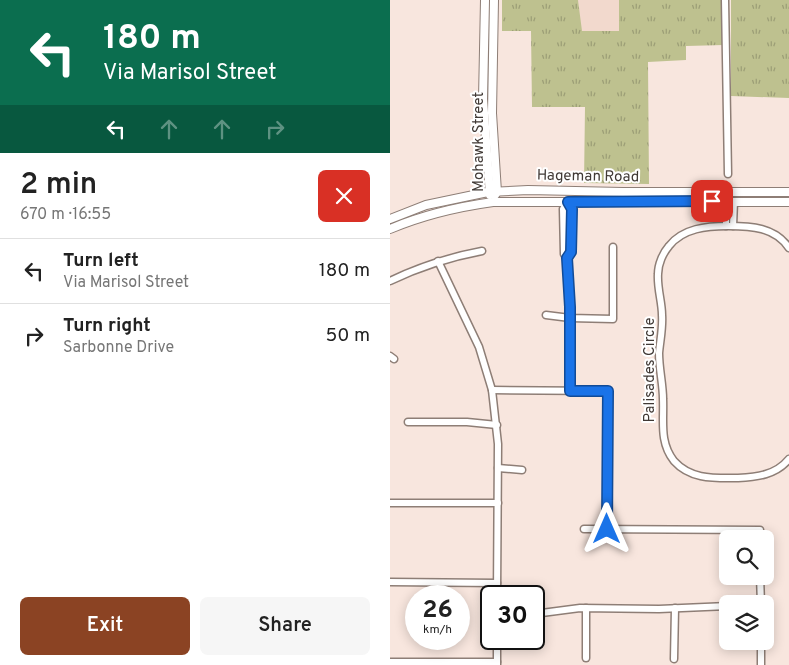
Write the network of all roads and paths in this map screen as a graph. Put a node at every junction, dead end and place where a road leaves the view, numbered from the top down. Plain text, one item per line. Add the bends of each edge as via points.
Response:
1 (485, 0) edge
2 (494, 0) edge
3 (725, 0) edge
4 (728, 174) dead end
5 (492, 192) junction
6 (623, 192) junction
7 (785, 192) edge
8 (493, 202) junction
9 (568, 202) junction
10 (730, 202) junction
11 (789, 202) edge
12 (390, 219) edge
13 (730, 226) junction
14 (390, 229) edge
15 (613, 247) dead end
16 (789, 248) edge
17 (482, 251) dead end
18 (438, 261) junction
19 (390, 281) edge
20 (546, 315) dead end
21 (570, 318) junction
22 (492, 390) junction
23 (570, 391) junction
24 (408, 422) dead end
25 (497, 425) junction
26 (789, 458) edge
27 (498, 468) junction
28 (522, 470) dead end
29 (390, 503) edge
30 (498, 503) junction
31 (584, 529) dead end
32 (607, 529) junction
33 (760, 530) edge
34 (390, 582) edge
35 (497, 583) joint
36 (719, 606) edge
37 (586, 608) junction
38 (675, 608) junction
39 (545, 612) edge
40 (497, 650) edge
41 (761, 650) edge
42 (586, 658) dead end
43 (674, 659) dead end
44 (390, 662) edge
45 (497, 664) edge
46 (761, 665) edge

1 - 5 main road, Mohawk Street via 483,99
2 - 5 main road, Mohawk Street
3 - 4 street
5 - 6 main road, Hageman Road
5 - 8 main road, Mohawk Street
5 - 12 main road, Hageman Road via 434,203
6 - 7 main road, Hageman Road
6 - 9 main road via 572,197
7 - 10 main road via 772,196 737,196
8 - 9 main road, Hageman Road
8 - 14 main road, Hageman Road via 449,209
9 - 10 main road, Hageman Road
9 - 21 street via 572,209 571,252 567,258
10 - 11 main road, Hageman Road
10 - 13 street
13 - 16 street, Palisades Circle via 762,228 775,234
13 - 26 street, Palisades Circle via 693,230 679,236 661,259 658,273 662,314 659,353 663,392 662,436 675,461 698,476 764,476 776,471
15 - 21 street via 613,319
17 - 18 street
18 - 19 street
18 - 22 street via 474,334
20 - 21 street
21 - 23 street
22 - 23 street
22 - 25 street
23 - 32 street via 608,391
24 - 25 street
25 - 27 street
27 - 28 street
27 - 30 street
29 - 30 street
30 - 35 street
31 - 32 street
32 - 33 street
34 - 35 street
36 - 38 street
37 - 38 street
37 - 39 street
37 - 42 street
38 - 43 street
40 - 45 street
41 - 46 street
44 - 45 street

